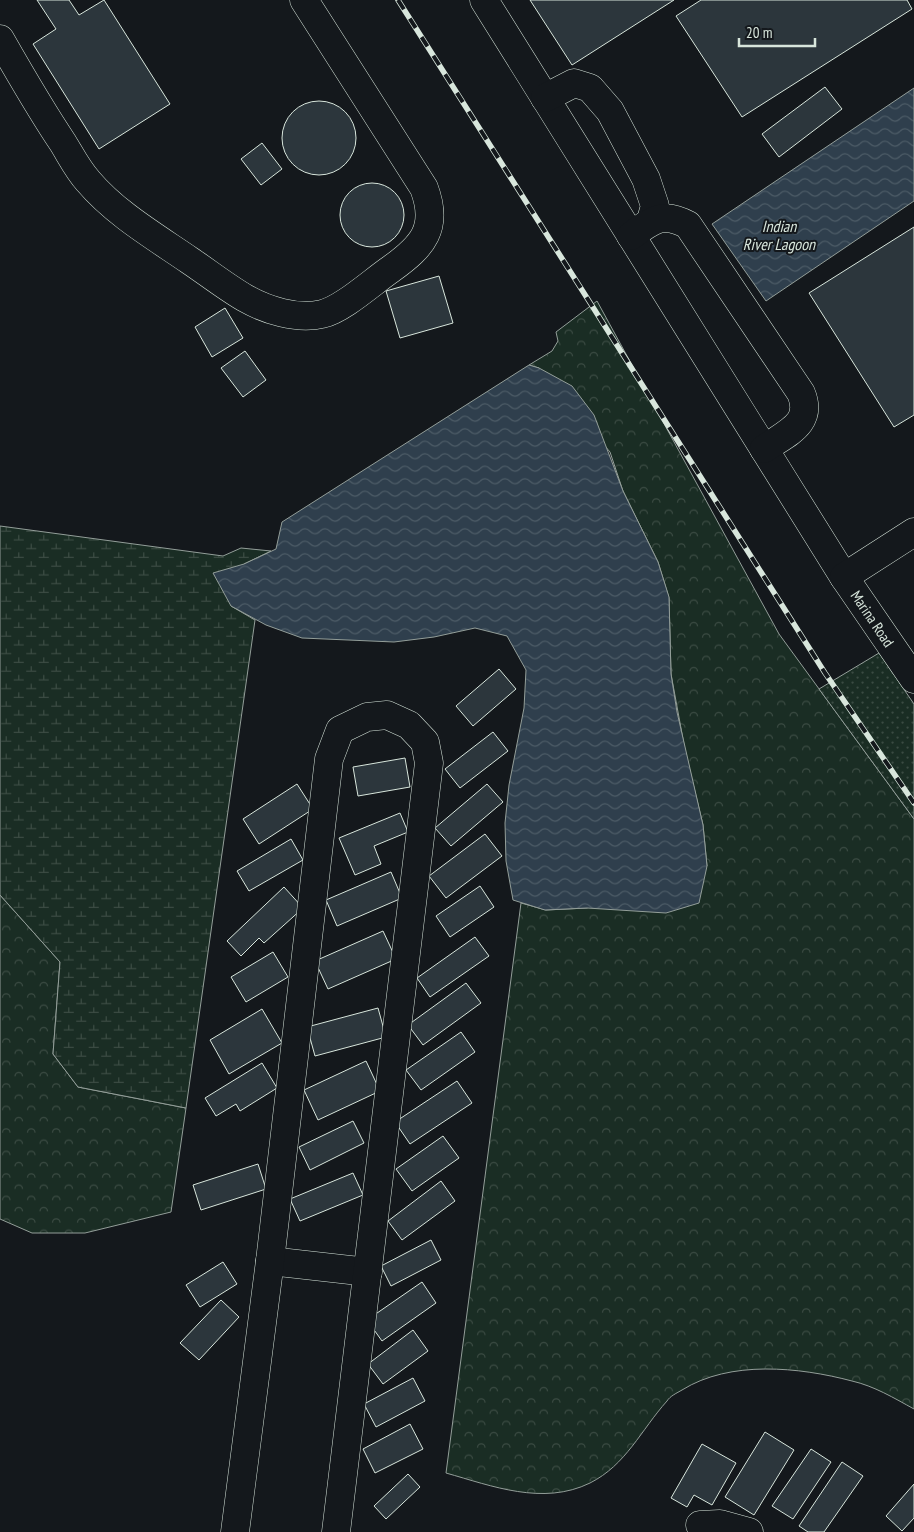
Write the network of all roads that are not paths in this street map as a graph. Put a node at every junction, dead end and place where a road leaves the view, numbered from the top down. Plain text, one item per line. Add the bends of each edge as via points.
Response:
1 (304, 0) edge
2 (484, 0) edge
3 (0, 40) edge
4 (545, 98) junction
5 (641, 228) junction
6 (764, 449) junction
7 (914, 532) edge
8 (844, 578) junction
9 (914, 680) edge
10 (270, 1261) junction
11 (368, 1272) junction
12 (700, 1525) dead end
13 (235, 1532) edge
14 (336, 1532) edge
15 (749, 1532) edge

1 - 3 street via 424,188 430,211 424,239 407,258 323,314 303,316 275,311 246,298 150,234 103,198 86,179 53,129
2 - 4 street
4 - 5 street
4 - 5 street via 574,83 590,88 606,105 646,179 655,206
5 - 6 street
5 - 6 street via 662,217 688,225 801,393 806,406 802,422
6 - 8 street
7 - 8 street, Marina Road
8 - 9 street, Marina Road
10 - 11 street
10 - 11 street via 329,759 340,730 367,717 387,715 408,724 425,742 429,763
10 - 13 street
11 - 14 street
12 - 15 street via 720,1524

